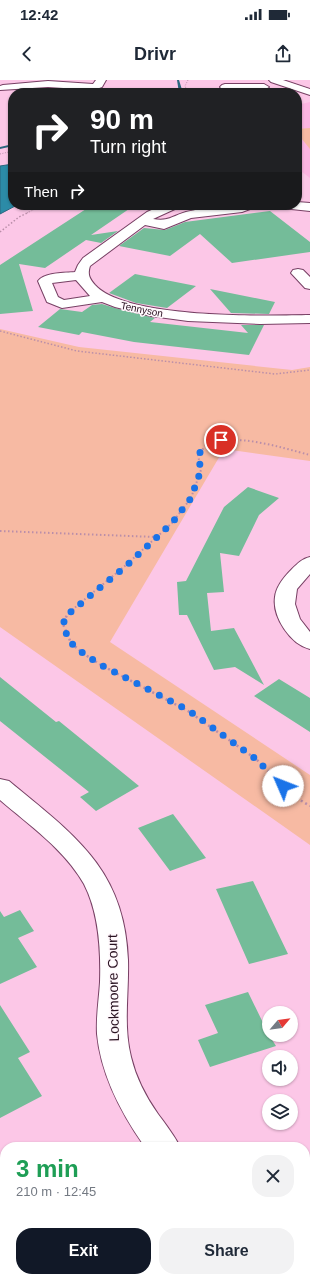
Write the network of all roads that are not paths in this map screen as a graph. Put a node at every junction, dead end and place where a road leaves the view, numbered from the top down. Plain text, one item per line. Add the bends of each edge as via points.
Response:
1 (101, 80) edge
2 (274, 80) edge
3 (1, 85) edge
4 (225, 87) dead end
5 (264, 87) edge
6 (298, 88) edge
7 (161, 210) edge
8 (228, 210) edge
9 (144, 221) junction
10 (298, 273) dead end
11 (82, 276) junction
12 (310, 285) edge
13 (102, 298) junction
14 (310, 319) edge
15 (310, 563) edge
16 (310, 643) edge
17 (0, 787) edge
18 (160, 1142) edge

1 - 3 street via 99,85 94,87 48,84
2 - 6 street
4 - 5 street
7 - 9 street
8 - 9 street via 184,216 164,226
9 - 11 street via 88,261 82,268
10 - 12 street
11 - 13 street, Tennyson via 87,286
11 - 13 street via 49,278 45,281 52,299 62,304
13 - 14 street, Tennyson via 129,308 189,317
15 - 16 street via 295,576 287,589 285,599 286,610 293,626
17 - 18 street, Lockmoore Court via 61,839 81,860 95,881 112,928 113,1041 120,1074 137,1110

